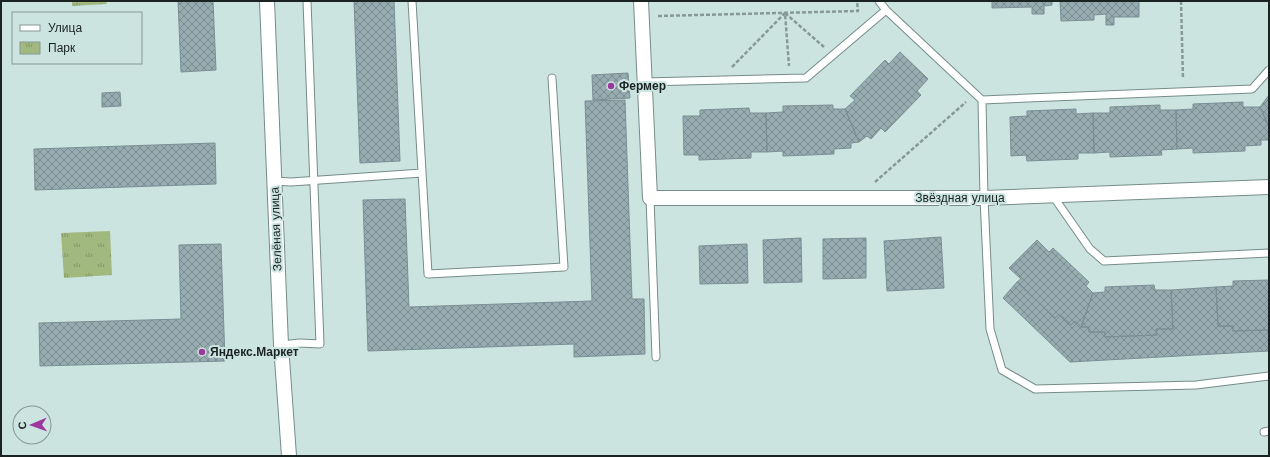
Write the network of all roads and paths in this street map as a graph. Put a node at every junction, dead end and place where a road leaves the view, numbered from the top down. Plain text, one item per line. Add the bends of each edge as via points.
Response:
1 (267, 1) edge
2 (307, 1) edge
3 (412, 1) edge
4 (640, 1) edge
5 (857, 1) edge
6 (880, 1) edge
7 (1181, 1) edge
8 (886, 10) junction
9 (785, 13) junction
10 (641, 16) junction
11 (833, 56) junction
12 (1269, 70) edge
13 (552, 78) dead end
14 (790, 79) junction
15 (720, 80) junction
16 (645, 82) junction
17 (1183, 91) junction
18 (976, 94) junction
19 (960, 97) dead end
20 (982, 100) junction
21 (966, 102) junction
22 (969, 107) dead end
23 (422, 173) junction
24 (314, 180) junction
25 (274, 181) junction
26 (1269, 187) edge
27 (1053, 196) junction
28 (650, 198) junction
29 (856, 198) junction
30 (984, 198) junction
31 (1269, 253) edge
32 (281, 345) junction
33 (656, 357) dead end
34 (1269, 376) edge
35 (289, 456) edge

1 - 25 street, Зелёная улица
2 - 24 lane
3 - 23 lane
4 - 10 street
5 - 9 path via 858,11
6 - 8 lane
7 - 17 path
8 - 11 lane
8 - 18 lane
9 - 10 path
9 - 11 path
9 - 14 path
9 - 15 path
10 - 16 street
11 - 14 lane via 806,78
12 - 17 lane via 1252,89
13 - 23 lane via 564,267 428,274
14 - 15 lane
15 - 16 lane
16 - 28 street
17 - 20 lane
18 - 20 lane
18 - 21 path
19 - 21 path
20 - 30 lane
21 - 22 path
21 - 29 path
23 - 24 lane
24 - 25 lane
24 - 32 lane via 320,344
25 - 32 street, Зелёная улица
26 - 27 street, Звёздная улица
27 - 30 street, Звёздная улица
27 - 31 lane via 1090,249 1104,261
28 - 29 street, Звёздная улица
28 - 33 lane
29 - 30 street, Звёздная улица
30 - 34 lane via 990,329 1002,370 1035,389 1196,385
32 - 35 street, Зелёная улица

